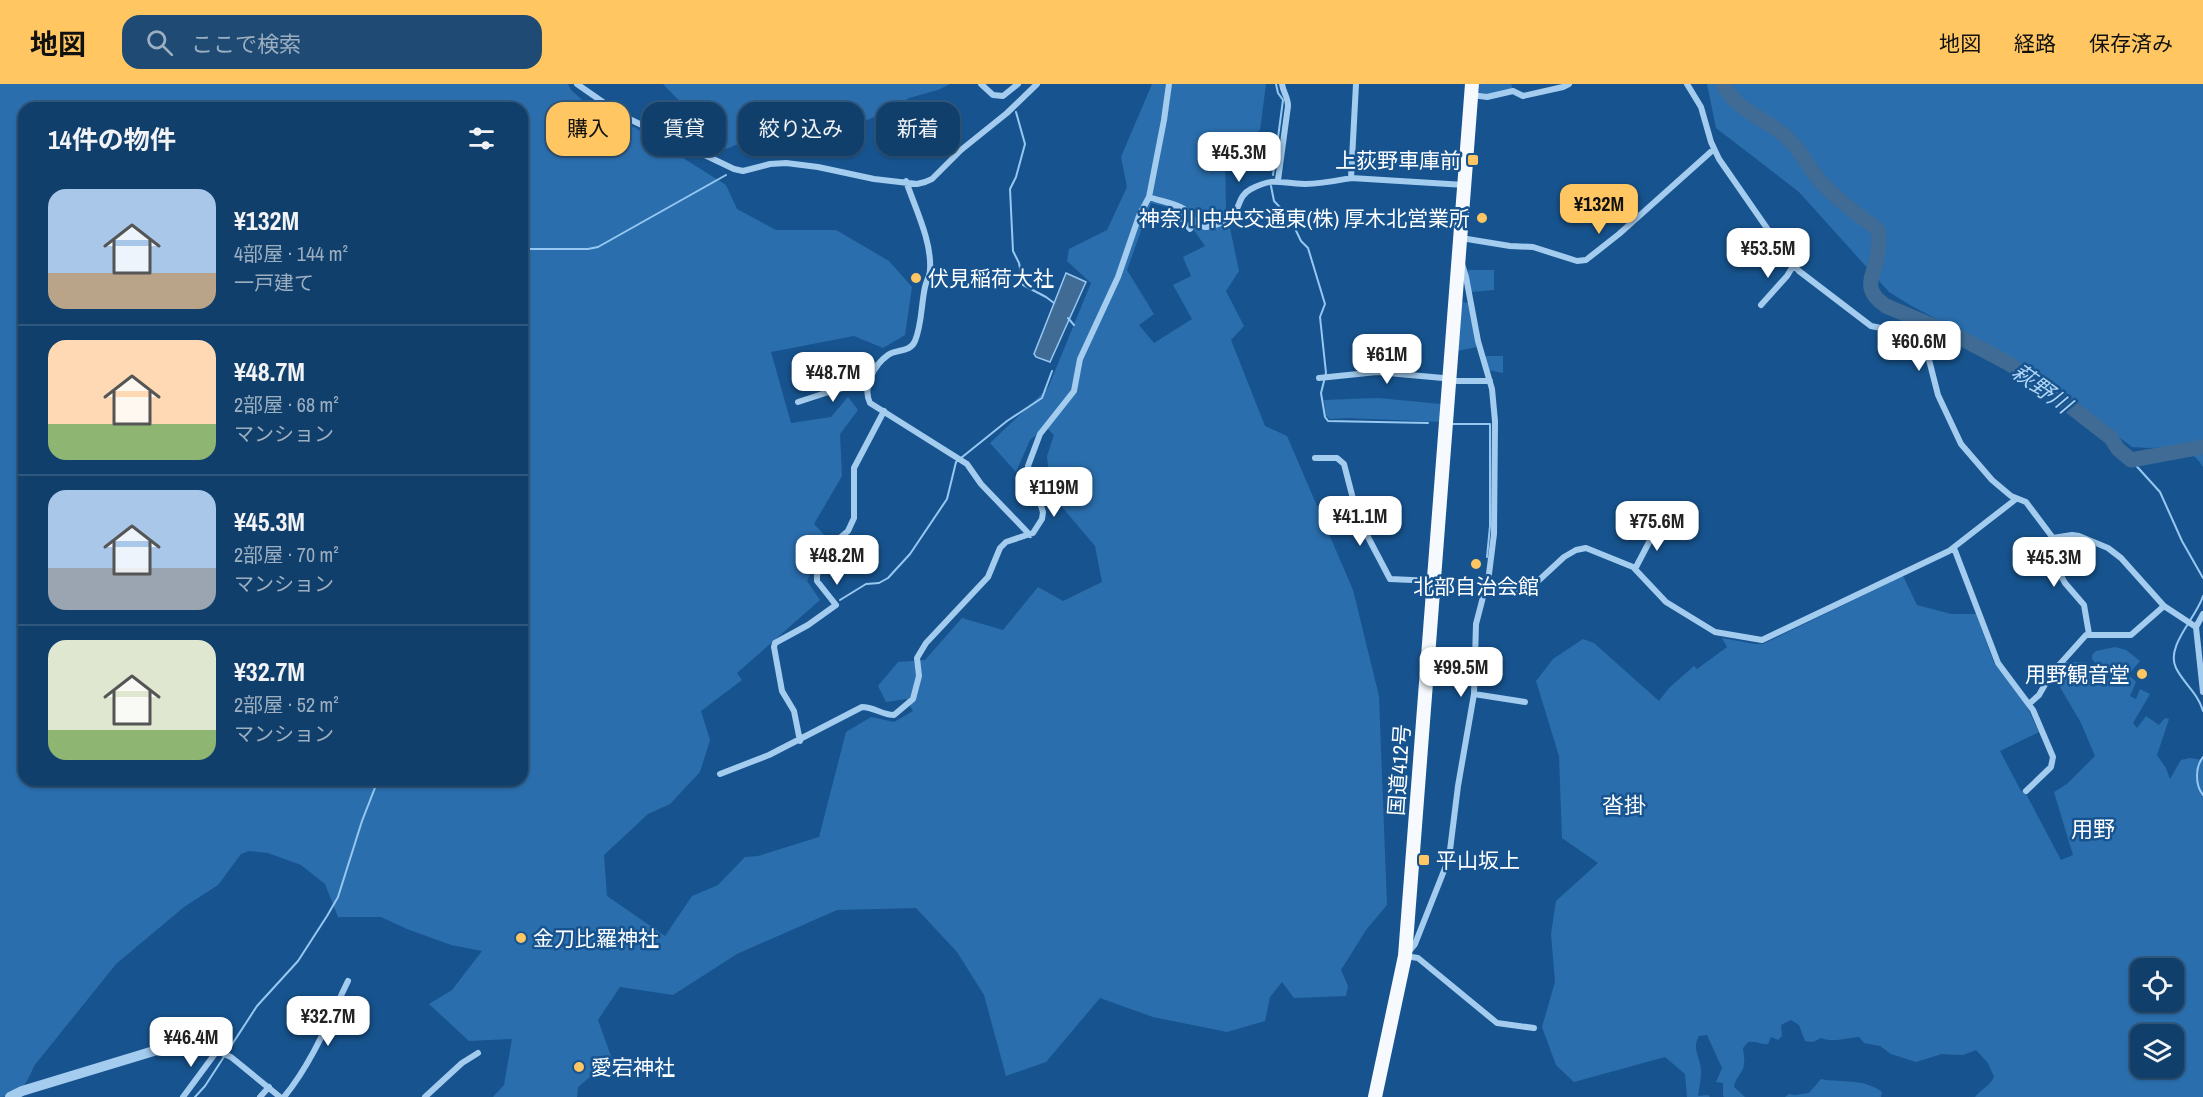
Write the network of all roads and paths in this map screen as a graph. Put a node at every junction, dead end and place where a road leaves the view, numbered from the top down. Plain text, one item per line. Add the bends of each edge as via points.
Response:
1 (577, 84) edge
2 (981, 84) edge
3 (1018, 84) edge
4 (1169, 84) edge
5 (1282, 84) edge
6 (1356, 84) edge
7 (1569, 84) edge
8 (1687, 84) edge
9 (1034, 85) edge
10 (1472, 90) edge
11 (1714, 149) junction
12 (1351, 178) junction
13 (1278, 180) junction
14 (906, 181) junction
15 (1465, 185) junction
16 (1149, 198) junction
17 (1176, 206) junction
18 (1190, 228) dead end
19 (1461, 238) junction
20 (1459, 258) junction
21 (1793, 266) junction
22 (1761, 305) dead end
23 (837, 377) dead end
24 (1322, 378) dead end
25 (1449, 381) junction
26 (1490, 381) junction
27 (867, 383) junction
28 (840, 388) junction
29 (798, 402) dead end
30 (884, 411) junction
31 (1315, 458) dead end
32 (2016, 499) junction
33 (1030, 535) junction
34 (1682, 537) dead end
35 (2052, 538) junction
36 (1954, 548) junction
37 (1635, 569) junction
38 (1434, 581) junction
39 (1486, 584) junction
40 (2164, 606) junction
41 (2203, 614) edge
42 (2191, 624) junction
43 (2089, 634) junction
44 (2203, 692) edge
45 (1474, 694) junction
46 (1525, 702) dead end
47 (2029, 704) junction
48 (800, 741) junction
49 (720, 774) dead end
50 (2026, 791) dead end
51 (1405, 956) junction
52 (348, 981) dead end
53 (1534, 1029) dead end
54 (217, 1051) junction
55 (478, 1053) dead end
56 (269, 1088) junction
57 (10, 1097) edge
58 (183, 1097) edge
59 (260, 1097) edge
60 (282, 1097) edge
61 (425, 1097) edge
62 (1375, 1097) edge

1 - 14 street via 623,116 734,169 786,163
2 - 3 street via 993,95 1003,96
4 - 16 street
5 - 13 street via 1288,106
6 - 12 street
7 - 10 street via 1523,96 1513,92 1487,97
8 - 11 street via 1701,107
9 - 14 street via 932,179 917,184
10 - 15 highway, 国道412号
11 - 19 street via 1586,260 1577,261 1533,247
11 - 21 street
12 - 13 street via 1320,184
12 - 15 street
13 - 17 street via 1248,191 1236,214 1225,223 1197,224
14 - 27 street via 927,245 930,270 923,310 915,343 909,349 889,354
15 - 19 highway, 国道412号
16 - 17 street
16 - 33 street via 1080,359 1074,391 1040,435 1028,466 1043,512
17 - 18 street
19 - 20 highway, 国道412号
20 - 25 highway, 国道412号
20 - 26 street
21 - 22 street
21 - 32 street via 1871,326 1911,334 1921,341 1928,352 1938,395 1961,444 1992,480
23 - 28 street
24 - 25 street via 1377,372
25 - 26 street
25 - 38 highway, 国道412号
26 - 39 street via 1495,421 1496,515
27 - 28 street
27 - 30 street via 869,400
28 - 29 street
30 - 33 street via 967,464
30 - 48 street via 854,468 854,518 848,531 829,547 817,577 836,604 775,643 782,691 794,711
31 - 38 street via 1337,458 1344,464 1358,518 1390,579
32 - 35 street via 2026,502
32 - 36 street
33 - 48 street via 1006,542 1000,548 988,577 926,644 917,658 919,676 913,699 894,715 862,707
34 - 37 street via 1657,527
35 - 40 street via 2072,535 2108,548
35 - 43 street via 2056,567 2084,605
36 - 37 street via 1770,638 1757,640 1715,632 1689,618 1655,593
36 - 47 street via 1998,663
37 - 39 street via 1584,548 1564,557 1531,587 1512,590
38 - 51 highway, 国道412号
39 - 45 street via 1476,624
40 - 42 street
40 - 43 street via 2131,635
41 - 42 street
42 - 44 street
43 - 47 street via 2079,641
45 - 46 street
45 - 51 street via 1449,858 1416,944
47 - 50 street via 2053,762
48 - 49 street
51 - 53 street via 1418,958 1497,1023
51 - 62 highway, 国道412号
52 - 60 street via 306,1064
54 - 56 street via 231,1057
54 - 57 street via 196,1045 166,1047
54 - 58 street
55 - 61 street
56 - 59 street
56 - 60 street

